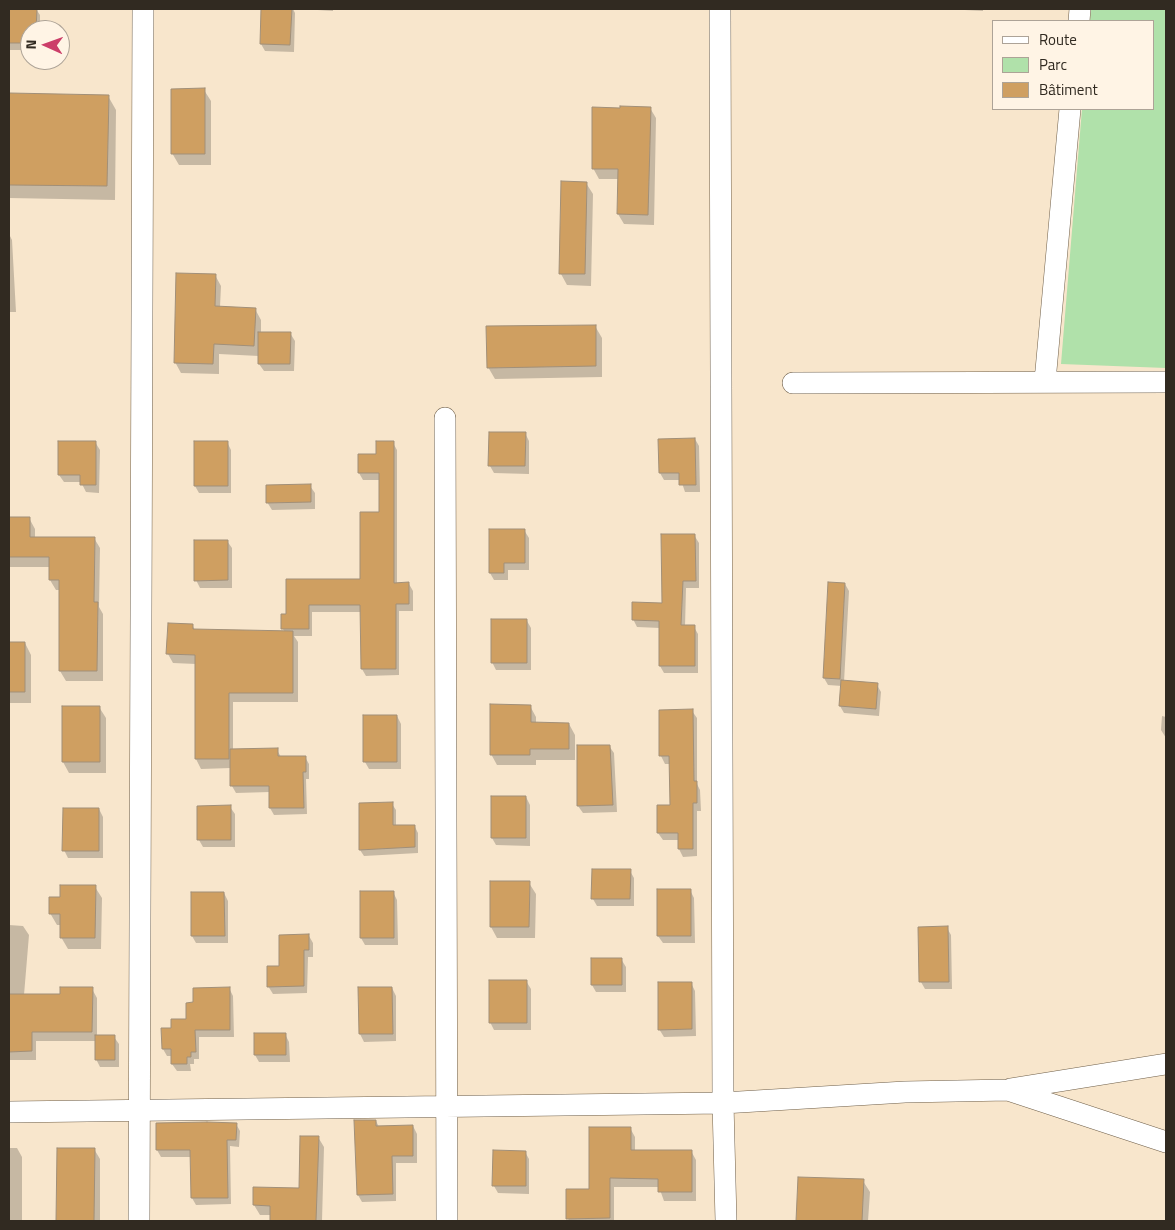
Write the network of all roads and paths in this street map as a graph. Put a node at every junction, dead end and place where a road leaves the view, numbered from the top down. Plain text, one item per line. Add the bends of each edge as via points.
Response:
1 (143, 9) edge
2 (720, 9) edge
3 (1070, 110) edge
4 (1045, 381) junction
5 (793, 382) dead end
6 (1166, 382) edge
7 (446, 418) dead end
8 (1166, 1064) edge
9 (1008, 1090) junction
10 (723, 1103) junction
11 (447, 1107) junction
12 (139, 1111) junction
13 (9, 1112) edge
14 (1166, 1142) edge
15 (139, 1221) edge
16 (447, 1221) edge
17 (726, 1221) edge

1 - 12 street
2 - 10 street
3 - 4 street
4 - 5 street
4 - 6 street
7 - 11 street
8 - 9 street
9 - 10 street via 905,1092
9 - 14 street
10 - 11 street
10 - 17 street
11 - 12 street
11 - 16 street
12 - 13 street
12 - 15 street

